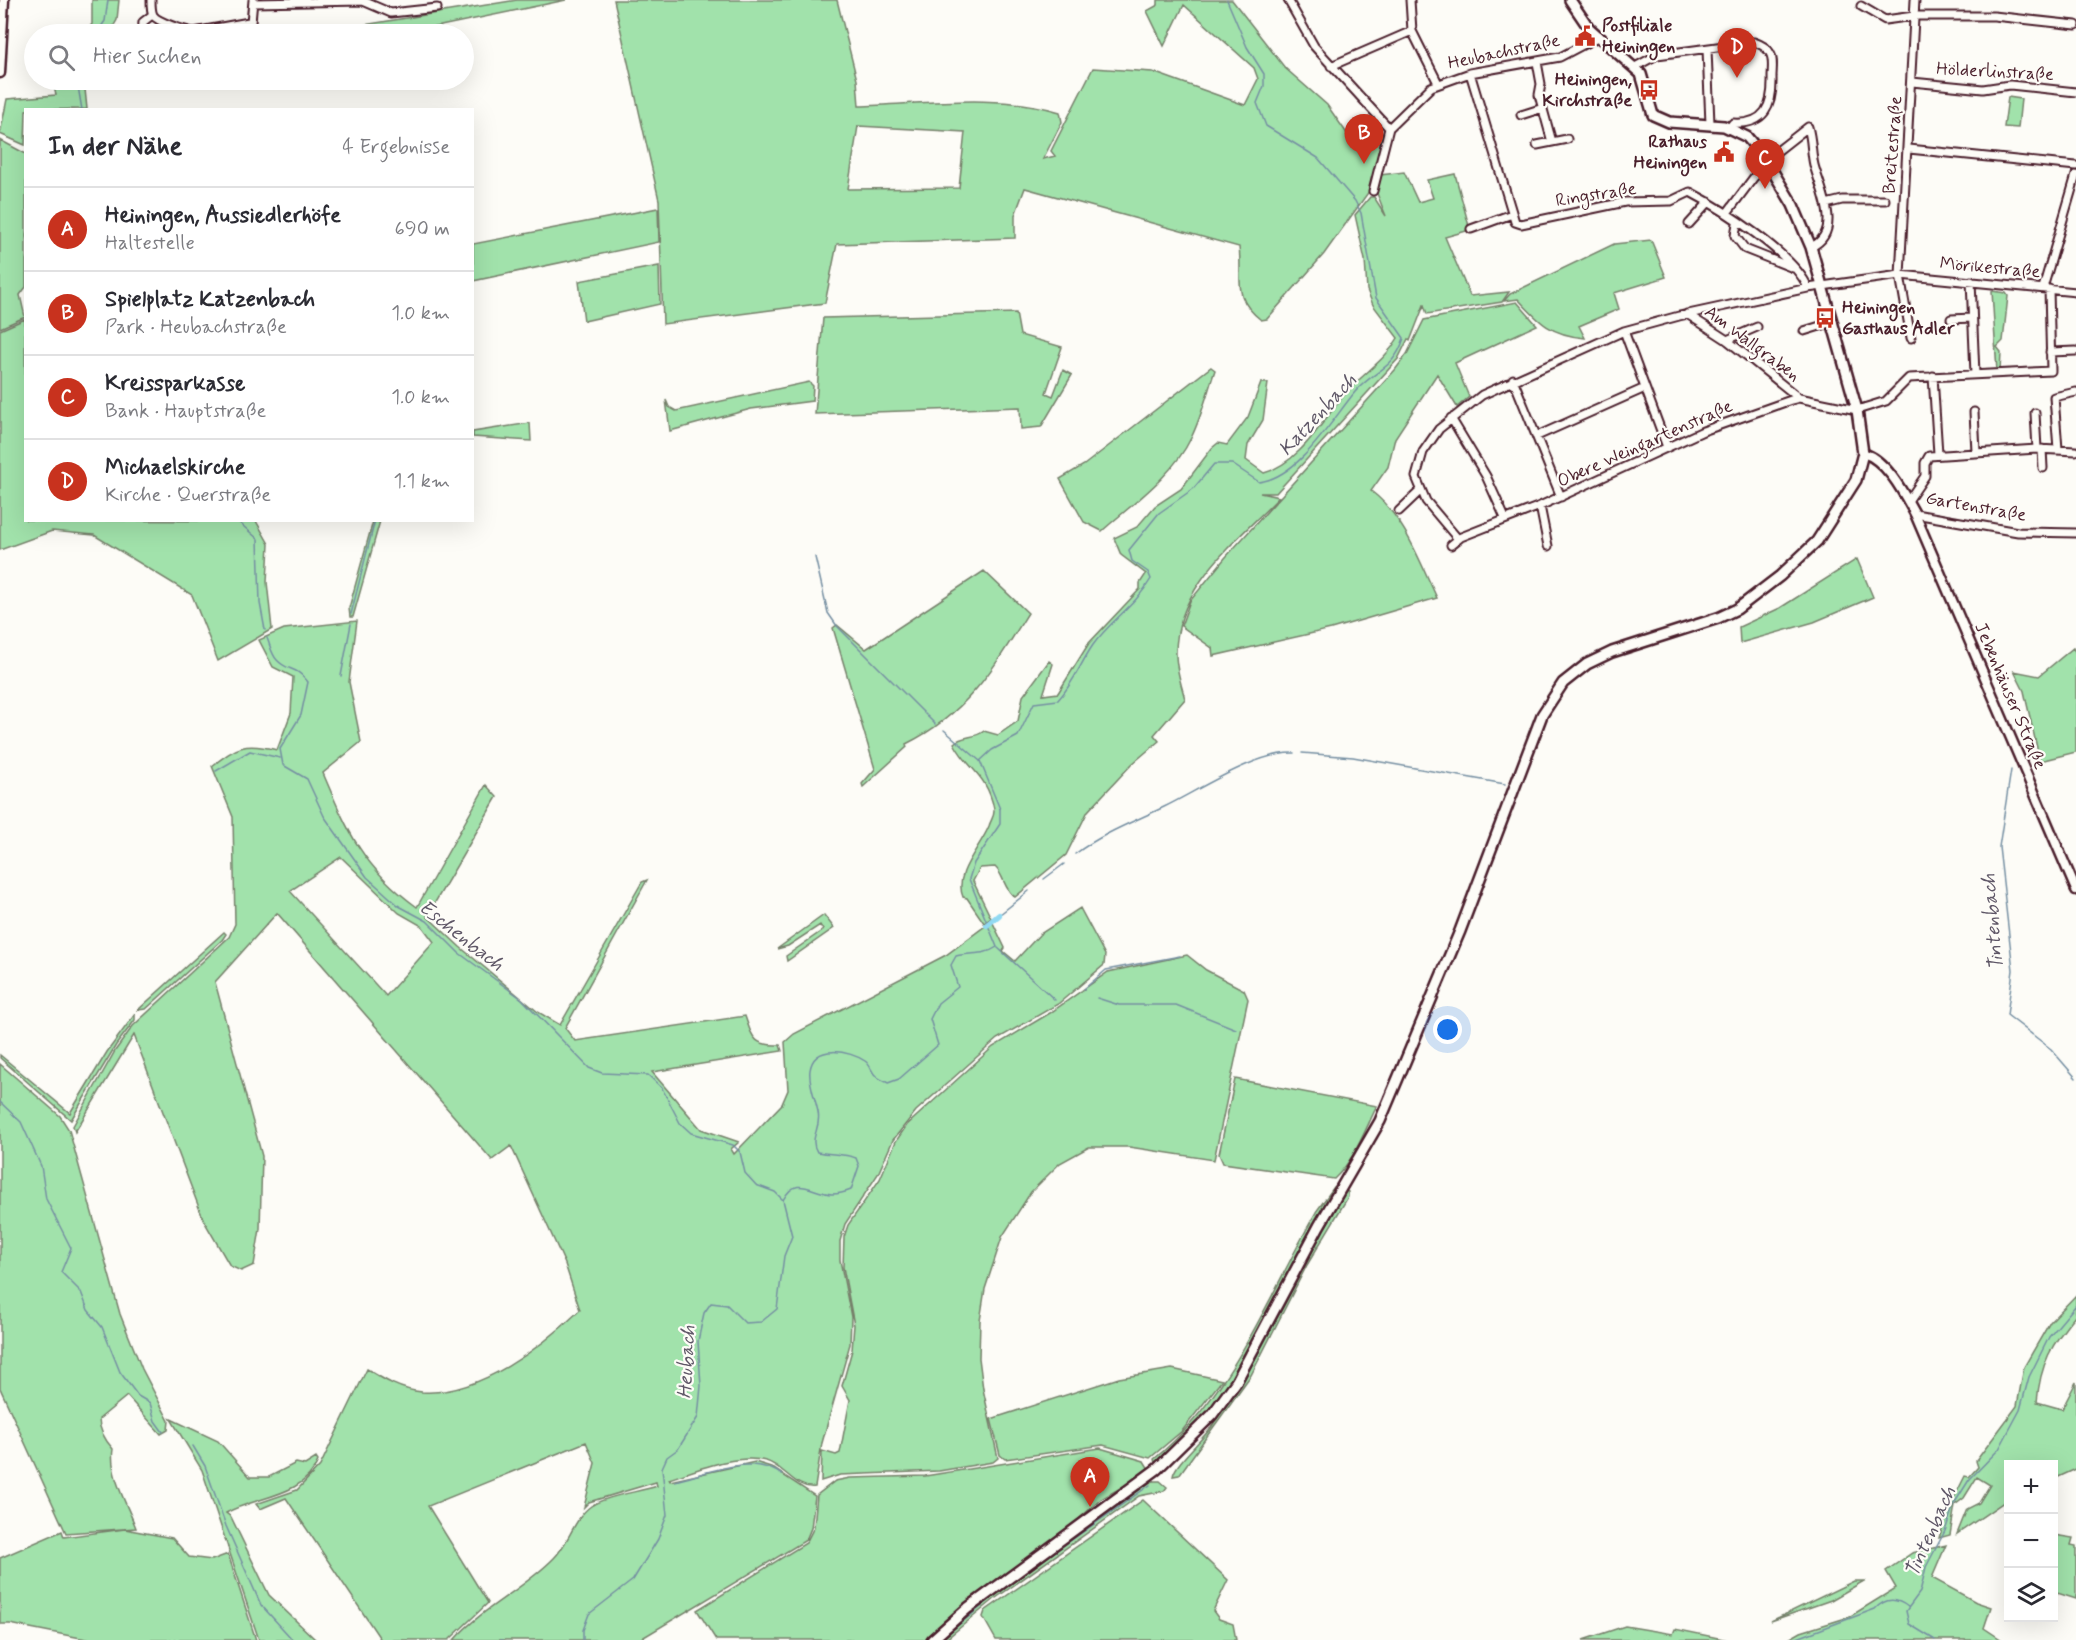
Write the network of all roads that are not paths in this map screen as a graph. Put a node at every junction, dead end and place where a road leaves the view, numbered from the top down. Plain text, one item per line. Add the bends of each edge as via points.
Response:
1 (4, 0) edge
2 (151, 0) edge
3 (1288, 0) edge
4 (1410, 0) edge
5 (1570, 0) edge
6 (1915, 0) edge
7 (280, 1) edge
8 (363, 1) edge
9 (253, 2) edge
10 (1862, 6) dead end
11 (437, 8) dead end
12 (153, 15) junction
13 (1914, 16) junction
14 (249, 22) joint
15 (143, 24) edge
16 (170, 24) edge
17 (238, 24) edge
18 (2076, 25) edge
19 (1412, 31) junction
20 (1598, 37) junction
21 (1707, 49) junction
22 (1537, 62) junction
23 (1331, 66) junction
24 (1635, 67) junction
25 (0, 73) edge
26 (1470, 73) junction
27 (1912, 82) junction
28 (1438, 83) junction
29 (2076, 92) edge
30 (1543, 108) junction
31 (1521, 115) dead end
32 (1710, 124) junction
33 (1389, 128) junction
34 (1729, 128) junction
35 (1567, 139) dead end
36 (1552, 142) junction
37 (1537, 146) dead end
38 (1909, 149) junction
39 (1767, 162) junction
40 (2076, 166) edge
41 (2076, 175) edge
42 (1373, 191) dead end
43 (1885, 200) dead end
44 (1709, 202) junction
45 (1826, 204) junction
46 (1727, 213) junction
47 (1512, 214) junction
48 (1737, 223) junction
49 (1689, 224) dead end
50 (1471, 229) dead end
51 (1811, 247) junction
52 (1794, 269) junction
53 (1900, 275) junction
54 (1971, 281) junction
55 (1822, 285) junction
56 (1808, 288) junction
57 (2046, 288) junction
58 (2076, 292) edge
59 (1686, 314) junction
60 (1972, 318) junction
61 (1951, 319) dead end
62 (1833, 322) junction
63 (1757, 327) dead end
64 (1624, 331) junction
65 (1804, 331) dead end
66 (1911, 338) dead end
67 (1727, 340) junction
68 (2076, 351) edge
69 (2050, 352) junction
70 (1975, 374) junction
71 (1933, 376) junction
72 (1513, 379) junction
73 (1645, 388) junction
74 (2076, 392) edge
75 (1799, 398) junction
76 (1857, 410) junction
77 (1974, 412) dead end
78 (2035, 413) dead end
79 (1451, 418) junction
80 (1537, 436) junction
81 (1667, 447) junction
82 (2039, 449) junction
83 (2058, 449) junction
84 (2076, 451) edge
85 (1976, 452) junction
86 (1863, 453) junction
87 (1938, 454) junction
88 (2043, 468) dead end
89 (1420, 491) junction
90 (1561, 497) junction
91 (1908, 501) junction
92 (1540, 506) junction
93 (1399, 511) dead end
94 (1915, 514) junction
95 (1505, 518) junction
96 (2076, 533) edge
97 (1458, 539) junction
98 (1451, 545) dead end
99 (1548, 546) dead end
100 (2076, 890) edge
101 (932, 1640) edge

1 - 25 street
2 - 12 street
3 - 23 street via 1310,40
4 - 19 street
5 - 20 main road
6 - 13 street, Breitestraße
7 - 8 street
7 - 9 street
8 - 11 street via 391,13
9 - 14 street
10 - 13 street via 1885,20
12 - 15 street
12 - 16 street
13 - 18 street via 1994,16
13 - 27 street, Breitestraße
14 - 17 street
19 - 23 street
19 - 28 street
20 - 22 street, Heubachstraße via 1572,53
20 - 24 main road
21 - 24 street via 1657,55
21 - 32 street
21 - 34 street via 1754,42 1771,54 1772,96 1766,110 1750,124 1733,123
22 - 26 street, Heubachstraße
22 - 30 street
23 - 33 street
24 - 32 main road via 1644,82 1653,115 1669,123
26 - 28 street, Heubachstraße
26 - 47 street
27 - 29 street, Hölderlinstraße
27 - 38 street, Breitestraße
28 - 33 street, Heubachstraße via 1417,98
30 - 31 street
30 - 36 street
32 - 34 main road
33 - 42 street, Heubachstraße
34 - 39 main road via 1747,137
35 - 36 street
36 - 37 street
38 - 40 street
38 - 53 street, Breitestraße
39 - 45 street via 1808,128
39 - 46 street
39 - 51 main road
41 - 57 street
43 - 45 street
44 - 46 street
44 - 47 street, Ringstraße via 1690,192 1671,201 1625,202 1521,224 1515,222
44 - 49 street
45 - 51 street via 1828,224 1821,240
46 - 48 street
47 - 50 street
48 - 52 street
48 - 52 street via 1735,236 1745,249
51 - 55 main road
52 - 56 street
53 - 54 street, Mörikestraße
53 - 55 street, Mörikestraße
53 - 66 street
54 - 57 street, Mörikestraße
54 - 60 street
55 - 56 street, Mörikestraße
55 - 62 main road
56 - 59 street, Mörikestraße
57 - 58 street, Mörikestraße
57 - 69 street
59 - 64 street, Mörikestraße
59 - 67 street, Am Wallgraben
60 - 61 street
60 - 70 street
62 - 65 street
62 - 76 main road
63 - 67 street
64 - 72 street, Mörikestraße
64 - 73 street
67 - 75 street, Am Wallgraben
68 - 69 street
69 - 70 street via 2051,371
70 - 71 street
71 - 76 street via 1909,378 1886,401
71 - 87 street
72 - 79 street, Mörikestraße
72 - 80 street
73 - 80 street
73 - 81 street
74 - 83 street via 2054,395
75 - 76 street
75 - 81 street, Obere Weingartenstraße
76 - 86 main road
77 - 85 street
78 - 82 street
79 - 89 street, Mörikestraße via 1430,441 1418,464
79 - 95 street via 1486,476
80 - 90 street
81 - 90 street, Obere Weingartenstraße
82 - 83 street
82 - 85 street
82 - 88 street
83 - 84 street
85 - 87 street
86 - 91 street, Gartenstraße via 1875,459
86 - 101 main road via 1856,480 1821,535 1780,576 1737,609 1612,652 1587,664 1563,683 1542,715 1461,931 1380,1121 1314,1234 1236,1382 1212,1415 1157,1469 977,1601
87 - 91 street via 1926,459 1925,476
89 - 93 street
89 - 97 street
90 - 92 street, Obere Weingartenstraße
91 - 94 street, Gartenstraße
92 - 95 street, Obere Weingartenstraße
92 - 99 street
94 - 96 street, Gartenstraße via 2018,532
94 - 100 street, Jebenhäuser Straße
95 - 97 street, Obere Weingartenstraße
97 - 98 street, Obere Weingartenstraße

